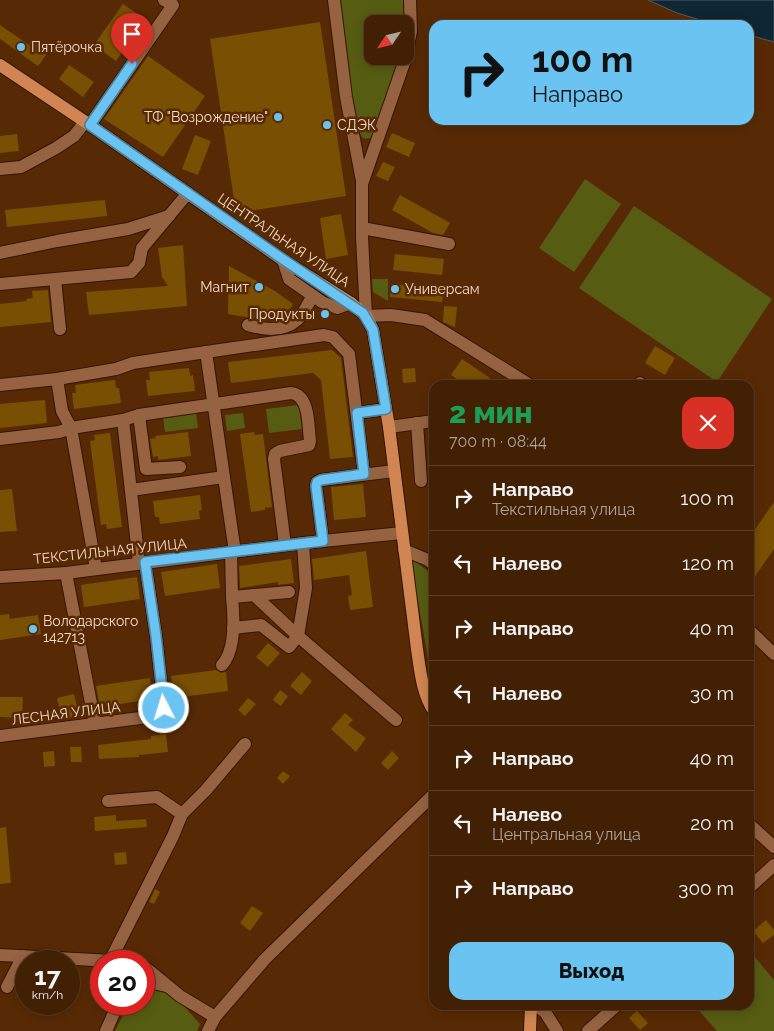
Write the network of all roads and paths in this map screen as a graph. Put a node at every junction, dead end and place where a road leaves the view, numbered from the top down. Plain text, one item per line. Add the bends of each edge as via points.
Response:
1 (164, 0) edge
2 (334, 0) edge
3 (410, 0) edge
4 (0, 65) edge
5 (88, 123) junction
6 (0, 169) edge
7 (362, 184) junction
8 (188, 194) junction
9 (169, 216) junction
10 (362, 228) junction
11 (449, 244) dead end
12 (0, 253) edge
13 (284, 260) junction
14 (55, 279) junction
15 (0, 284) edge
16 (313, 296) junction
17 (351, 304) junction
18 (366, 316) junction
19 (248, 325) dead end
20 (60, 329) dead end
21 (206, 352) junction
22 (57, 379) junction
23 (522, 380) edge
24 (0, 384) edge
25 (214, 404) junction
26 (386, 409) junction
27 (357, 413) junction
28 (139, 415) junction
29 (123, 420) junction
30 (429, 422) edge
31 (417, 423) junction
32 (389, 427) junction
33 (71, 428) junction
34 (0, 439) edge
35 (144, 463) junction
36 (128, 465) junction
37 (180, 466) dead end
38 (394, 471) junction
39 (364, 474) junction
40 (224, 478) junction
41 (421, 481) dead end
42 (131, 490) junction
43 (402, 533) junction
44 (323, 541) junction
45 (303, 543) junction
46 (285, 545) junction
47 (404, 550) junction
48 (233, 552) junction
49 (429, 561) edge
50 (142, 563) junction
51 (96, 569) junction
52 (66, 573) junction
53 (0, 577) edge
54 (289, 592) dead end
55 (254, 595) junction
56 (232, 597) junction
57 (233, 628) junction
58 (754, 635) edge
59 (298, 636) junction
60 (774, 654) edge
61 (222, 665) dead end
62 (429, 703) edge
63 (396, 720) dead end
64 (95, 724) junction
65 (0, 736) edge
66 (245, 744) dead end
67 (429, 799) edge
68 (108, 802) dead end
69 (182, 814) junction
70 (754, 829) edge
71 (774, 847) edge
72 (774, 866) edge
73 (754, 884) edge
74 (117, 950) edge
75 (0, 955) edge
76 (15, 956) edge
77 (15, 972) edge
78 (155, 976) edge
79 (155, 984) edge
80 (7, 987) dead end
81 (169, 987) junction
82 (531, 1010) edge
83 (542, 1010) edge
84 (611, 1010) edge
85 (113, 1015) edge
86 (215, 1017) junction
87 (106, 1031) edge
88 (208, 1031) edge
89 (530, 1031) edge
90 (557, 1031) edge
91 (588, 1031) edge

1 - 5 street via 173,5
2 - 7 street via 346,97
3 - 7 street via 411,31 405,60
4 - 5 main road, ЦЕНТРАЛЬНАЯ УЛИЦА
5 - 6 street via 56,148 21,167
5 - 8 main road, ЦЕНТРАЛЬНАЯ УЛИЦА
7 - 10 street
8 - 9 street
8 - 13 main road, ЦЕНТРАЛЬНАЯ УЛИЦА
9 - 12 street via 128,229
9 - 14 street via 142,248 138,264 131,272
10 - 11 street
10 - 18 street
13 - 16 street via 289,279
13 - 17 main road, ЦЕНТРАЛЬНАЯ УЛИЦА
14 - 15 street
14 - 20 street
16 - 17 street via 337,308
16 - 19 street via 298,319 287,326 267,330
17 - 18 main road, ЦЕНТРАЛЬНАЯ УЛИЦА
18 - 23 street via 391,315 425,320
18 - 26 main road via 373,330
21 - 22 street
21 - 25 street
21 - 27 street via 329,335 334,337 349,354
22 - 24 street
22 - 33 street via 62,411
25 - 28 street
25 - 40 street
25 - 46 street via 291,393 303,400 309,446 280,451 274,459
26 - 27 street
26 - 32 main road
27 - 39 street
28 - 29 street
28 - 35 street
29 - 33 street
29 - 36 street
30 - 31 street
31 - 32 street
31 - 41 street
32 - 38 main road
33 - 34 street
33 - 51 street
35 - 36 street
35 - 37 street via 150,470
36 - 42 street
38 - 39 street
38 - 43 main road
39 - 44 street via 317,482
40 - 42 street
40 - 48 street
42 - 50 street
43 - 44 street, ТЕКСТИЛЬНАЯ УЛИЦА
43 - 47 main road
44 - 45 street, ТЕКСТИЛЬНАЯ УЛИЦА
45 - 46 street, ТЕКСТИЛЬНАЯ УЛИЦА
45 - 59 street via 306,588
46 - 48 street, ТЕКСТИЛЬНАЯ УЛИЦА
47 - 49 street
47 - 62 main road via 416,649
48 - 50 street, ТЕКСТИЛЬНАЯ УЛИЦА
48 - 56 street
50 - 51 street, ТЕКСТИЛЬНАЯ УЛИЦА
50 - 64 street, ЛЕСНАЯ УЛИЦА via 156,636 164,708 148,717
51 - 52 street, ТЕКСТИЛЬНАЯ УЛИЦА
52 - 53 street, ТЕКСТИЛЬНАЯ УЛИЦА
52 - 64 street
54 - 55 street
55 - 56 street
55 - 59 street
56 - 57 street
57 - 59 street via 261,625 289,647
57 - 61 street via 227,660
58 - 60 street
59 - 63 street
64 - 65 street, ЛЕСНАЯ УЛИЦА
66 - 69 street
67 - 86 street via 265,959
68 - 69 street via 157,796
69 - 74 street
70 - 71 street
72 - 73 street
75 - 76 street
77 - 80 street
78 - 81 street
79 - 81 street
81 - 86 street
82 - 89 main road
83 - 90 street
84 - 91 street
85 - 87 street
86 - 88 street

